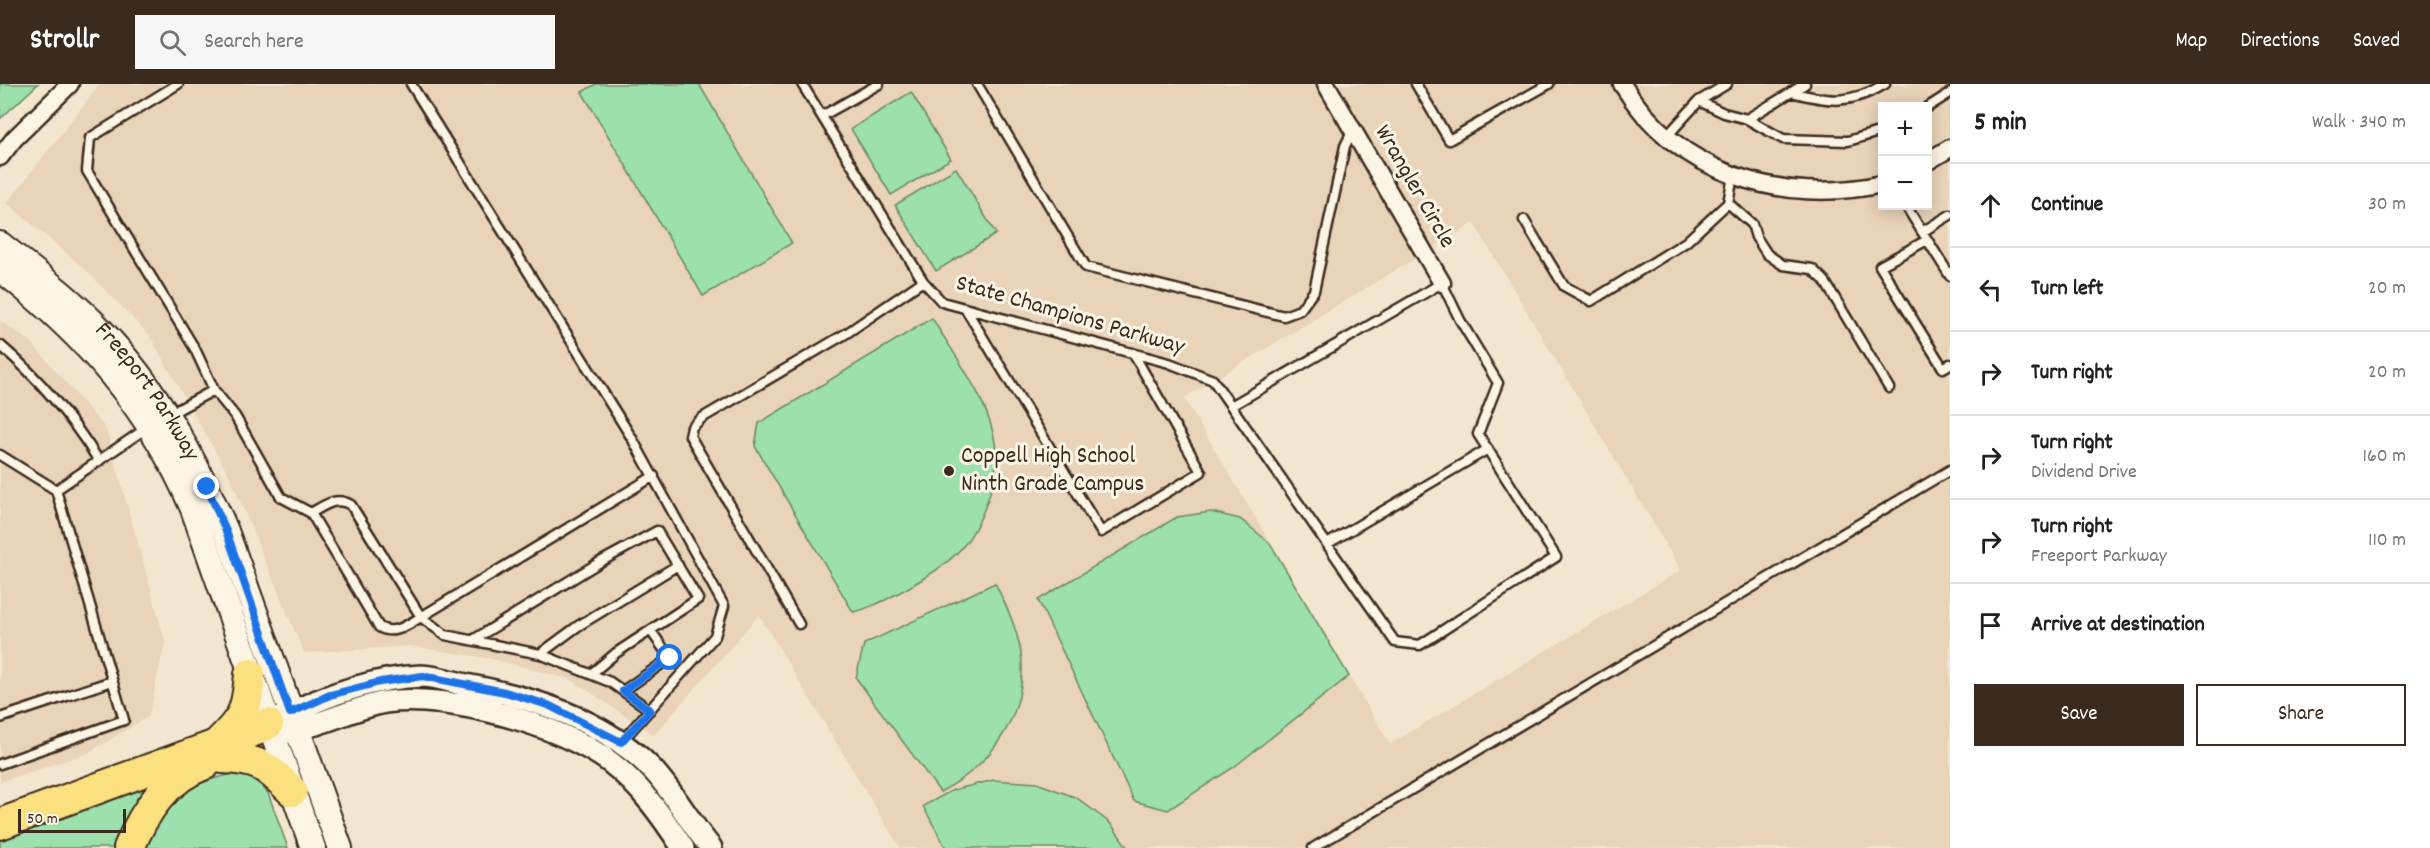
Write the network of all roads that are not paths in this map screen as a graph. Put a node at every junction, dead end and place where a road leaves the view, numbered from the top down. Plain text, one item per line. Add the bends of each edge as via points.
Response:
1 (70, 84) edge
2 (178, 84) edge
3 (411, 84) edge
4 (802, 84) edge
5 (879, 84) edge
6 (977, 84) edge
7 (1326, 84) edge
8 (1416, 84) edge
9 (1549, 84) edge
10 (1622, 84) edge
11 (1727, 84) edge
12 (1804, 84) edge
13 (1885, 84) edge
14 (1791, 92) junction
15 (1950, 93) edge
16 (1699, 101) junction
17 (1932, 104) edge
18 (822, 116) junction
19 (1747, 119) junction
20 (1353, 130) junction
21 (1878, 132) edge
22 (1667, 136) junction
23 (1950, 148) edge
24 (0, 157) edge
25 (1932, 159) edge
26 (1733, 176) junction
27 (1878, 185) edge
28 (1728, 203) junction
29 (1908, 210) edge
30 (1950, 215) edge
31 (1524, 220) dead end
32 (1922, 232) junction
33 (1927, 240) junction
34 (0, 244) edge
35 (0, 269) edge
36 (1950, 276) edge
37 (923, 281) junction
38 (1442, 283) junction
39 (965, 308) junction
40 (0, 345) edge
41 (1133, 353) junction
42 (1950, 363) edge
43 (1888, 388) dead end
44 (214, 390) junction
45 (1232, 406) junction
46 (159, 421) junction
47 (1488, 449) junction
48 (0, 454) edge
49 (99, 461) junction
50 (1950, 470) edge
51 (654, 476) junction
52 (56, 490) junction
53 (311, 513) junction
54 (1325, 541) junction
55 (678, 565) junction
56 (421, 616) junction
57 (800, 624) dead end
58 (651, 631) junction
59 (473, 640) junction
60 (540, 654) junction
61 (250, 674) junction
62 (591, 674) junction
63 (112, 681) junction
64 (623, 691) junction
65 (650, 710) junction
66 (0, 718) edge
67 (282, 726) junction
68 (621, 742) junction
69 (218, 752) junction
70 (608, 760) junction
71 (0, 764) edge
72 (292, 791) junction
73 (0, 824) edge
74 (129, 848) edge
75 (313, 848) edge
76 (340, 848) edge
77 (683, 848) edge
78 (711, 848) edge
79 (1313, 848) edge

1 - 24 street
2 - 44 lane via 90,138 87,171 195,349
3 - 51 lane
4 - 18 lane, State Champions Parkway
5 - 18 lane
6 - 20 lane via 1086,267 1284,316 1300,310 1314,291 1345,146
7 - 20 street, Wrangler Circle
8 - 9 lane via 1449,140
10 - 22 street
11 - 16 lane
12 - 14 lane
13 - 14 lane via 1864,96 1824,101
14 - 19 lane
15 - 17 lane
16 - 19 lane
16 - 22 lane
18 - 37 lane, State Champions Parkway
19 - 21 lane via 1783,139 1848,141
20 - 38 street, Wrangler Circle
22 - 26 street via 1722,173
23 - 25 street
26 - 27 street via 1812,192
26 - 28 lane
28 - 31 lane via 1686,242 1591,300 1564,286
28 - 43 lane via 1752,224 1767,254 1783,266 1812,269 1824,280
29 - 32 lane
30 - 32 lane
32 - 33 lane
33 - 36 lane
33 - 42 lane via 1880,266 1943,368
34 - 46 main road, Freeport Parkway via 100,328 124,355
35 - 46 main road, Freeport Parkway via 37,297
37 - 39 lane, State Champions Parkway via 942,302
37 - 57 lane via 847,333 702,418 692,428 690,436
38 - 45 lane
38 - 47 lane via 1498,383 1478,434
39 - 41 lane, State Champions Parkway
39 - 41 lane via 1101,532 1201,472
40 - 49 lane via 72,420
41 - 45 lane, State Champions Parkway via 1213,380
44 - 46 lane
44 - 53 lane via 236,416 281,497
45 - 54 lane, State Champions Parkway
46 - 49 lane
46 - 61 main road, Freeport Parkway via 171,461 194,509
46 - 67 main road, Freeport Parkway via 205,483 226,531
47 - 54 lane
47 - 54 lane, State Champions Parkway via 1556,557 1420,645 1395,642
48 - 52 lane
49 - 52 lane
50 - 79 lane
51 - 56 lane
51 - 65 lane via 724,606 715,636
52 - 63 lane
53 - 56 lane via 333,501 351,505
53 - 56 lane via 378,627 397,631
55 - 58 lane via 698,599
55 - 59 lane via 657,531
55 - 60 lane
56 - 59 lane via 445,636
58 - 62 lane
58 - 64 lane via 670,658
59 - 60 lane
60 - 62 lane
61 - 67 main road, Freeport Parkway
61 - 69 highway via 248,703
62 - 64 lane
63 - 66 lane
63 - 71 lane via 124,720
64 - 65 lane
65 - 68 lane
67 - 68 street via 330,695 423,676 548,705
67 - 69 highway
67 - 70 street via 385,702 426,700 499,713 539,726
67 - 72 main road, Freeport Parkway
67 - 76 main road, Freeport Parkway
68 - 70 lane
68 - 78 street via 676,797
69 - 72 highway via 268,768
69 - 73 highway
69 - 74 highway via 169,785 152,804
70 - 77 street via 659,811
72 - 75 main road, Freeport Parkway

